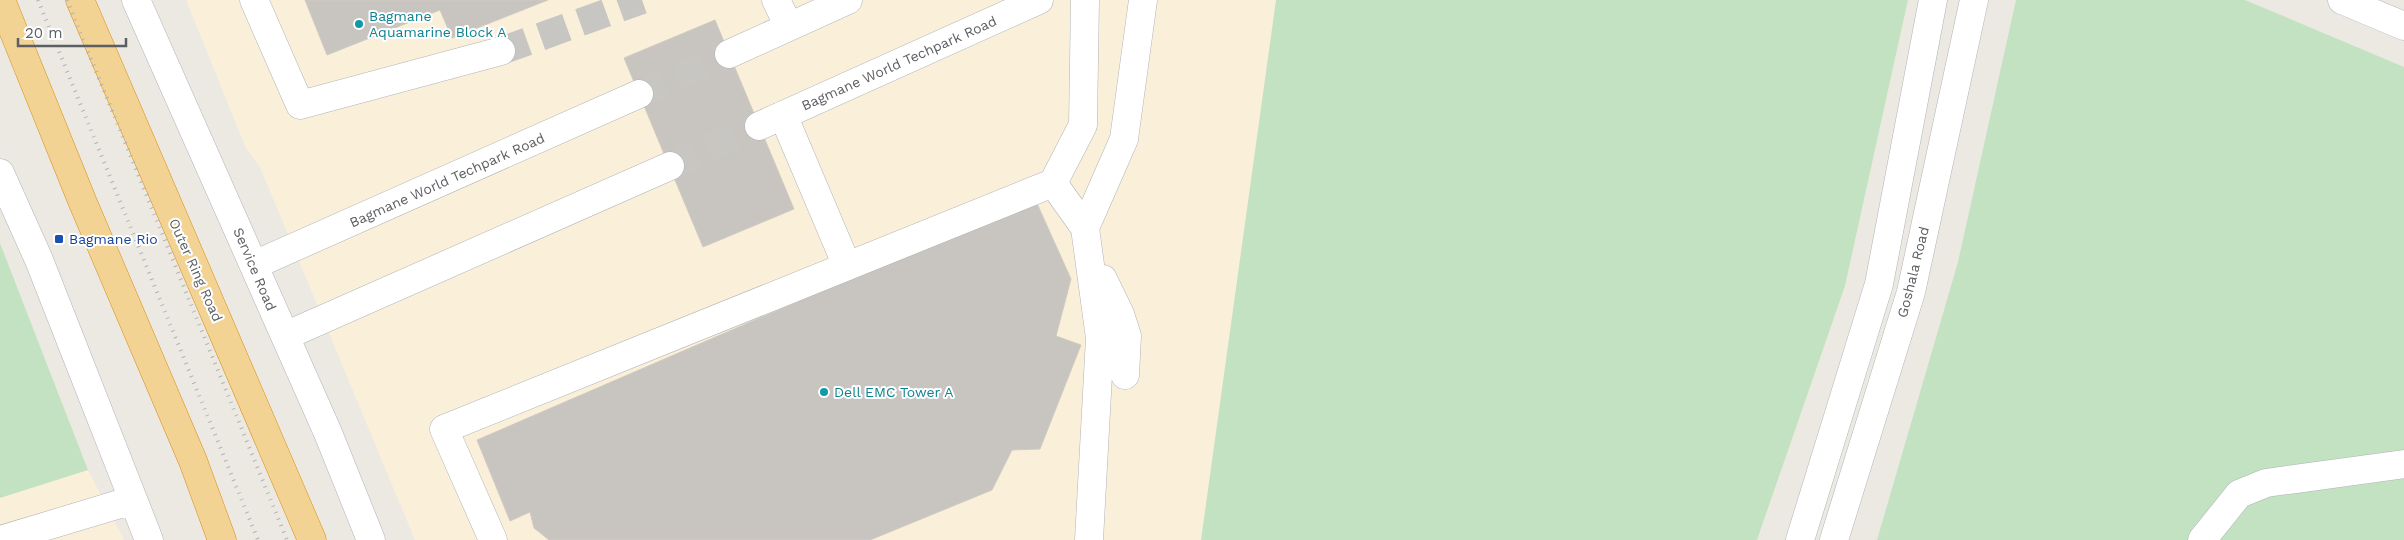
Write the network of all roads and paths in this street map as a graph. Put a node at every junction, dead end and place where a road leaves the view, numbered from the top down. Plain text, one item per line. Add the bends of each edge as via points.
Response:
1 (1, 0) edge
2 (80, 0) edge
3 (136, 0) edge
4 (254, 0) edge
5 (776, 0) edge
6 (848, 0) edge
7 (1039, 0) edge
8 (1085, 0) edge
9 (1143, 0) edge
10 (1933, 0) edge
11 (1974, 0) edge
12 (2342, 0) edge
13 (789, 26) junction
14 (2404, 26) edge
15 (500, 51) tunnel mouth
16 (729, 54) tunnel mouth
17 (639, 94) tunnel mouth
18 (783, 115) junction
19 (759, 126) tunnel mouth
20 (670, 166) tunnel mouth
21 (0, 175) edge
22 (1053, 183) junction
23 (1085, 228) junction
24 (254, 265) junction
25 (847, 266) junction
26 (1093, 282) junction
27 (284, 336) junction
28 (1125, 375) dead end
29 (2404, 464) edge
30 (133, 500) junction
31 (0, 540) edge
32 (149, 540) edge
33 (222, 540) edge
34 (312, 540) edge
35 (371, 540) edge
36 (493, 540) edge
37 (1089, 540) edge
38 (1800, 540) edge
39 (1834, 540) edge
40 (2202, 540) edge

1 - 33 highway via 193,461
2 - 34 highway, Outer Ring Road
3 - 24 street, Service Road
4 - 15 street via 300,105
5 - 13 street
6 - 13 street
7 - 18 street, Bagmane World Techpark Road
8 - 22 street via 1083,125
9 - 23 street via 1124,139
10 - 38 street via 1879,284
11 - 39 street, Goshala Road via 1911,292
12 - 14 street
13 - 16 street
17 - 24 street, Bagmane World Techpark Road
18 - 19 street, Bagmane World Techpark Road
18 - 25 street
20 - 27 street
21 - 30 street via 39,260
22 - 23 street
22 - 25 street
23 - 26 street
24 - 27 street, Service Road
25 - 36 street via 444,428
26 - 28 street via 1103,279 1120,314 1127,336
26 - 37 street via 1100,338
27 - 35 street, Service Road
29 - 40 street via 2266,483 2239,494
30 - 31 street
30 - 32 street

